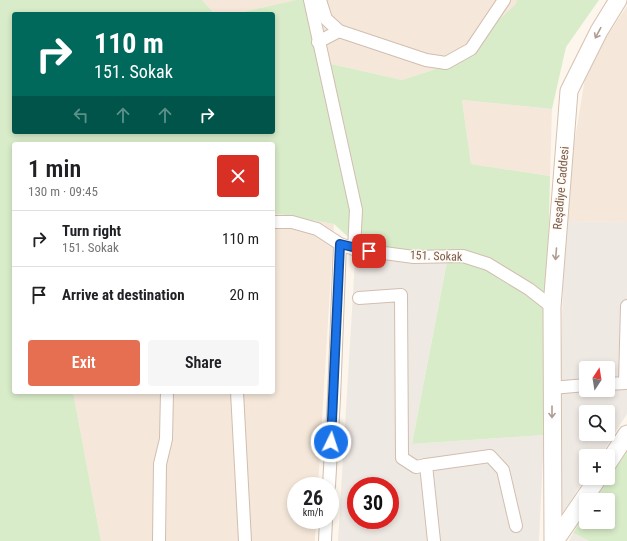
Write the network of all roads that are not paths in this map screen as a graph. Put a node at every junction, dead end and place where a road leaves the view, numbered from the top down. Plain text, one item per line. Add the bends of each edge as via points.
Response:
1 (310, 0) edge
2 (320, 0) edge
3 (504, 0) edge
4 (618, 0) edge
5 (339, 31) junction
6 (318, 42) junction
7 (275, 222) edge
8 (340, 244) junction
9 (354, 249) junction
10 (359, 298) dead end
11 (627, 306) edge
12 (552, 307) junction
13 (615, 384) edge
14 (579, 386) edge
15 (552, 388) junction
16 (167, 394) edge
17 (237, 394) edge
18 (627, 434) edge
19 (615, 452) edge
20 (426, 465) junction
21 (330, 477) edge
22 (593, 485) edge
23 (516, 526) dead end
24 (326, 529) edge
25 (159, 541) edge
26 (245, 541) edge
27 (325, 541) edge
28 (434, 541) edge
29 (554, 541) edge

1 - 6 street
2 - 5 street via 326,18
3 - 5 street via 471,49 446,63 426,60
4 -> 12 street, Reşadiye Caddesi via 599,31 569,91
5 - 6 street
6 - 9 street via 356,210
7 - 8 street, 151. Sokak via 292,222 317,229
8 - 9 street, 151. Sokak
8 - 21 street
9 - 12 street, 151. Sokak via 414,257 463,256 488,264 529,289
10 - 20 street via 401,295 402,458 416,467
11 - 13 street via 625,383
12 - 15 street, Reşadiye Caddesi
14 - 15 street
15 -> 29 street, Reşadiye Caddesi
16 - 25 street via 166,439 160,464
17 - 26 street
18 - 19 street
20 - 23 street via 490,456 502,470
20 - 28 street
22 - 29 street, Reşadiye Caddesi
24 - 27 street

